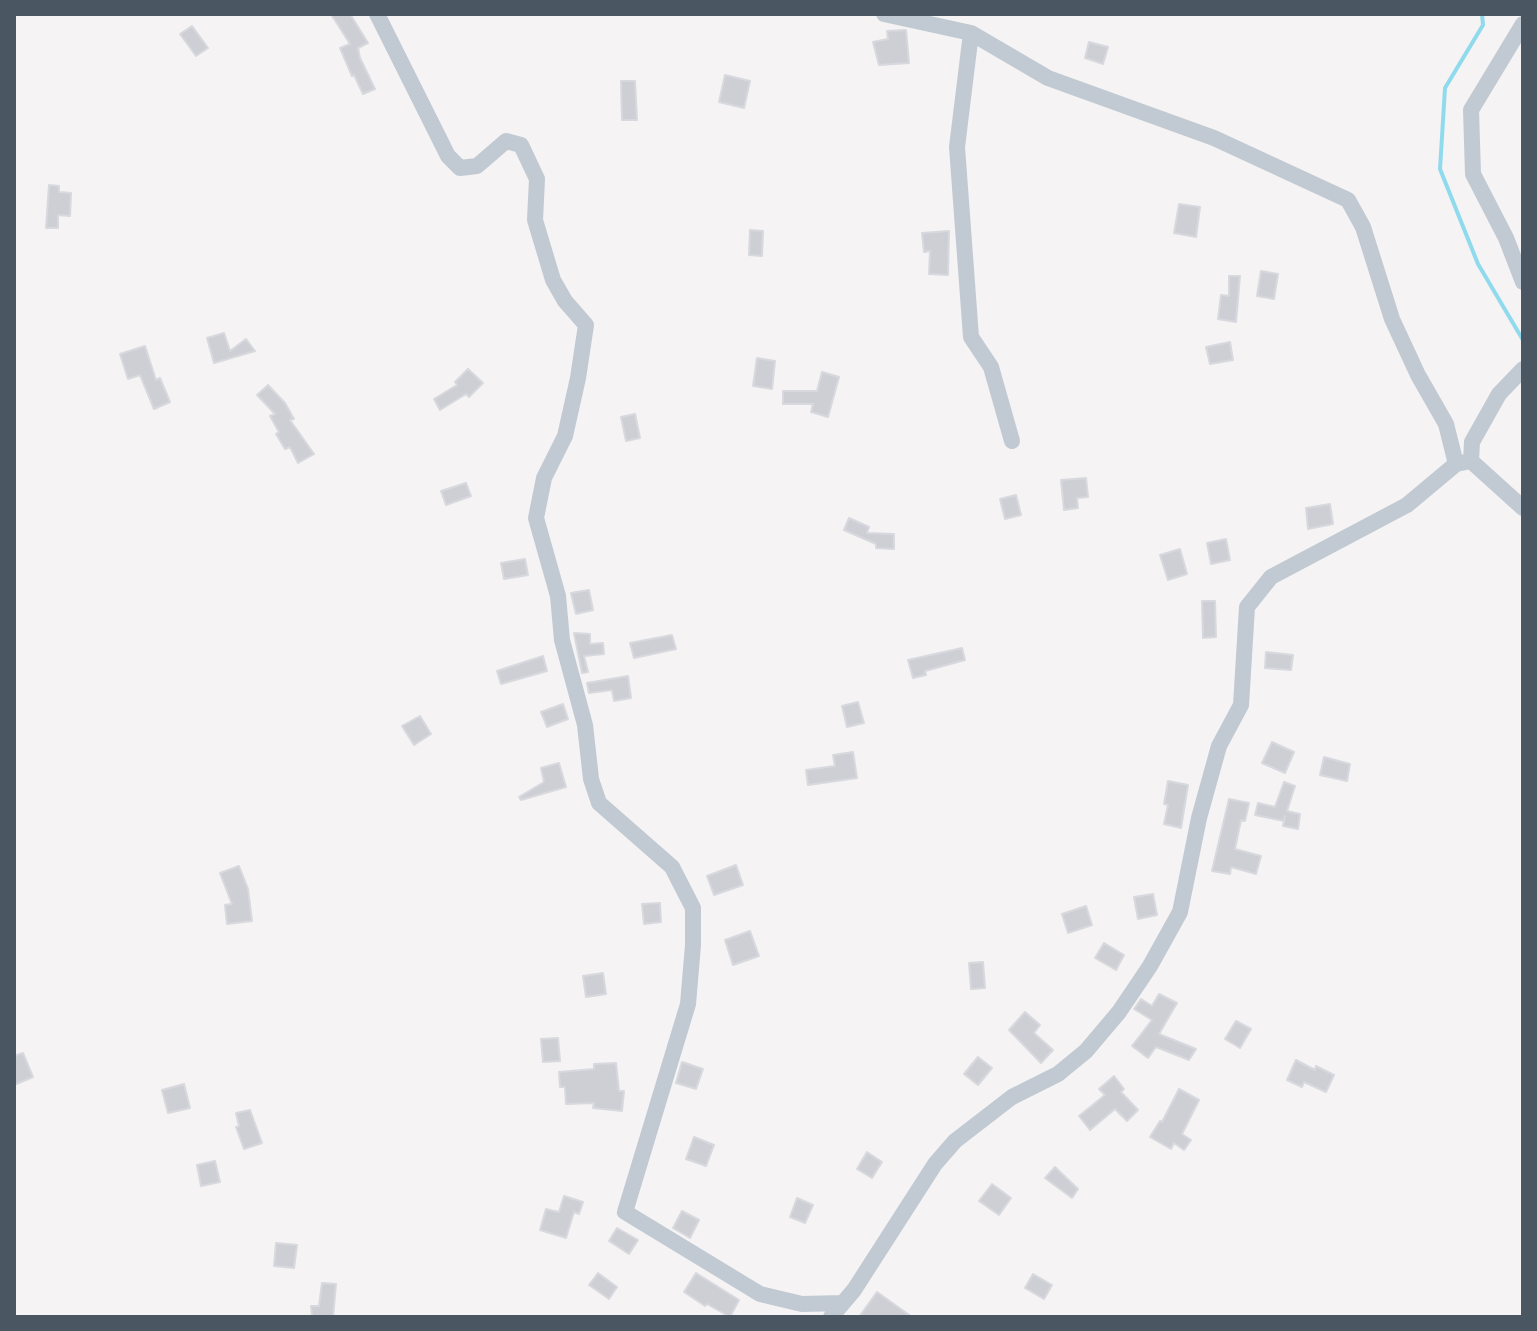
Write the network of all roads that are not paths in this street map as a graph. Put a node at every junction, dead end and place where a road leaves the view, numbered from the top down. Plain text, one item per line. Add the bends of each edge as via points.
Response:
1 (377, 14) edge
2 (884, 14) edge
3 (1523, 24) edge
4 (971, 33) junction
5 (1523, 282) edge
6 (1523, 369) edge
7 (1012, 441) dead end
8 (1464, 463) junction
9 (1523, 508) edge
10 (843, 1303) junction
11 (831, 1317) edge

1 - 10 street via 448,156 460,168 477,166 506,141 521,145 537,179 535,220 553,280 586,325 565,436 544,478 536,518 558,596 562,640 599,803 672,867 693,908 688,1004 625,1212 760,1294 802,1304
2 - 4 street
3 - 5 street via 1471,110 1473,174
4 - 7 street via 957,147 971,337 991,367
4 - 8 street via 1048,78 1214,138 1348,200 1363,227 1392,319
6 - 8 street via 1499,394
8 - 9 street
8 - 10 street via 1407,505 1271,577 1247,607 1241,705 1219,746 1180,912 1150,966 1086,1051 955,1141
10 - 11 street

